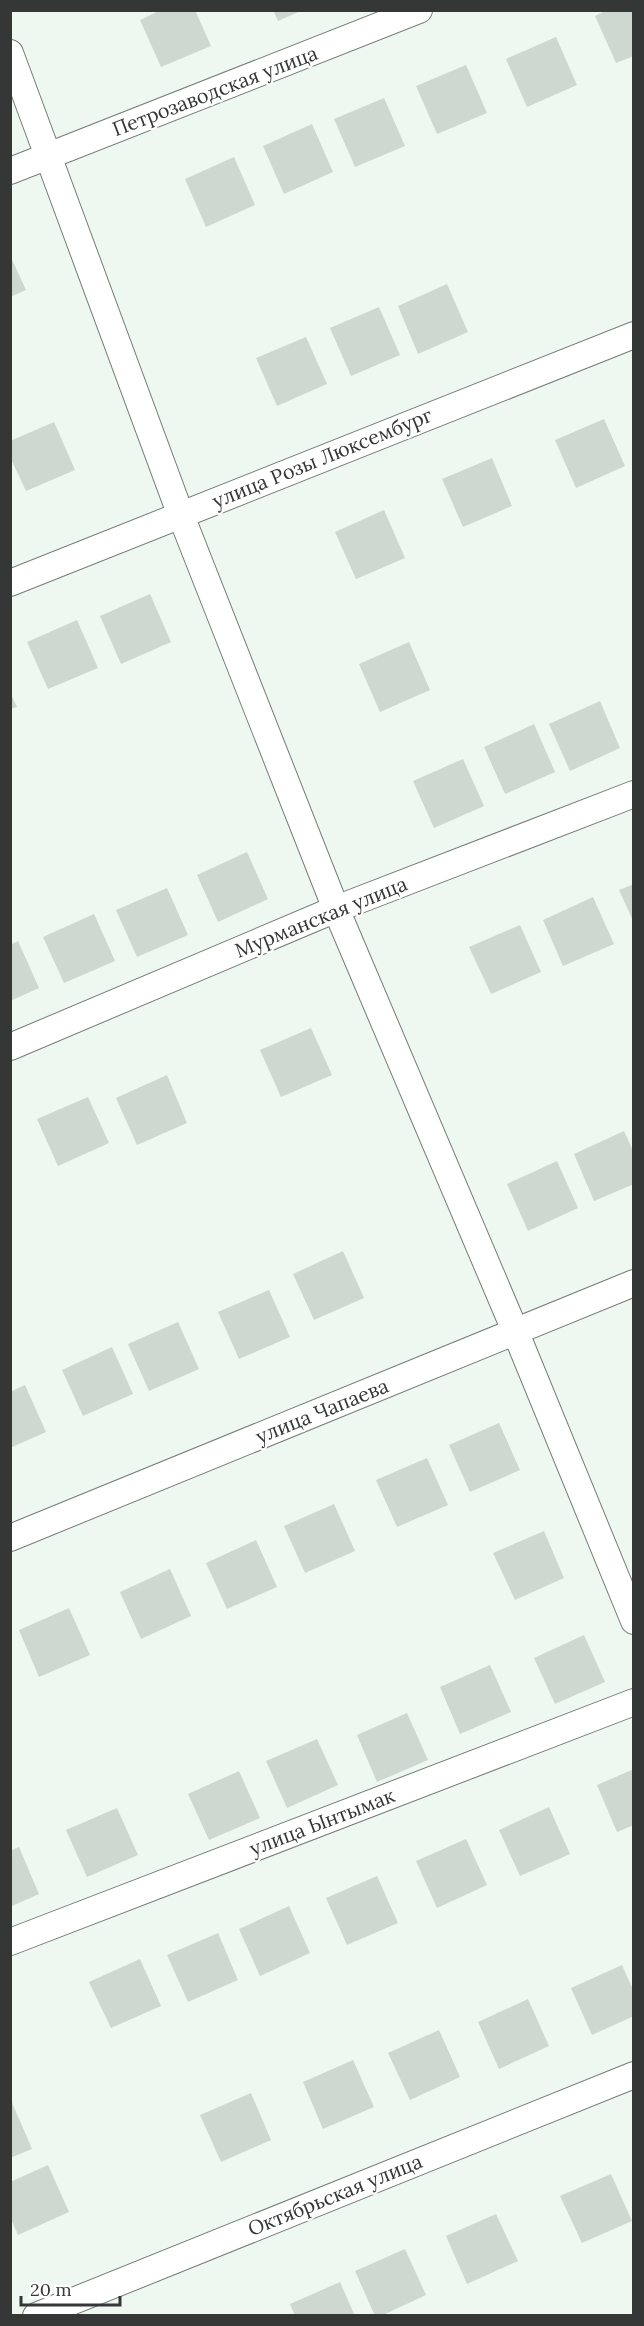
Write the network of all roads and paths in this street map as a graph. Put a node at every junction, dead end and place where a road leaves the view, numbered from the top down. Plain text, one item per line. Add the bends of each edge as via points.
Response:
1 (419, 10) edge
2 (10, 53) edge
3 (50, 155) junction
4 (10, 171) edge
5 (633, 334) edge
6 (180, 513) junction
7 (10, 583) edge
8 (633, 794) edge
9 (336, 909) junction
10 (10, 1047) edge
11 (633, 1283) edge
12 (516, 1333) junction
13 (10, 1538) edge
14 (633, 1621) edge
15 (633, 1702) edge
16 (10, 1942) edge
17 (633, 2075) edge
18 (36, 2316) edge

1 - 3 street, Петрозаводская улица
2 - 3 street
3 - 4 street, Петрозаводская улица
3 - 6 street
5 - 6 street, улица Розы Люксембург
6 - 7 street, улица Розы Люксембург
6 - 9 street
8 - 9 street, Мурманская улица
9 - 10 street, Мурманская улица
9 - 12 street
11 - 12 street, улица Чапаева
12 - 13 street, улица Чапаева
12 - 14 street
15 - 16 street, улица Ынтымак
17 - 18 street, Октябрьская улица

